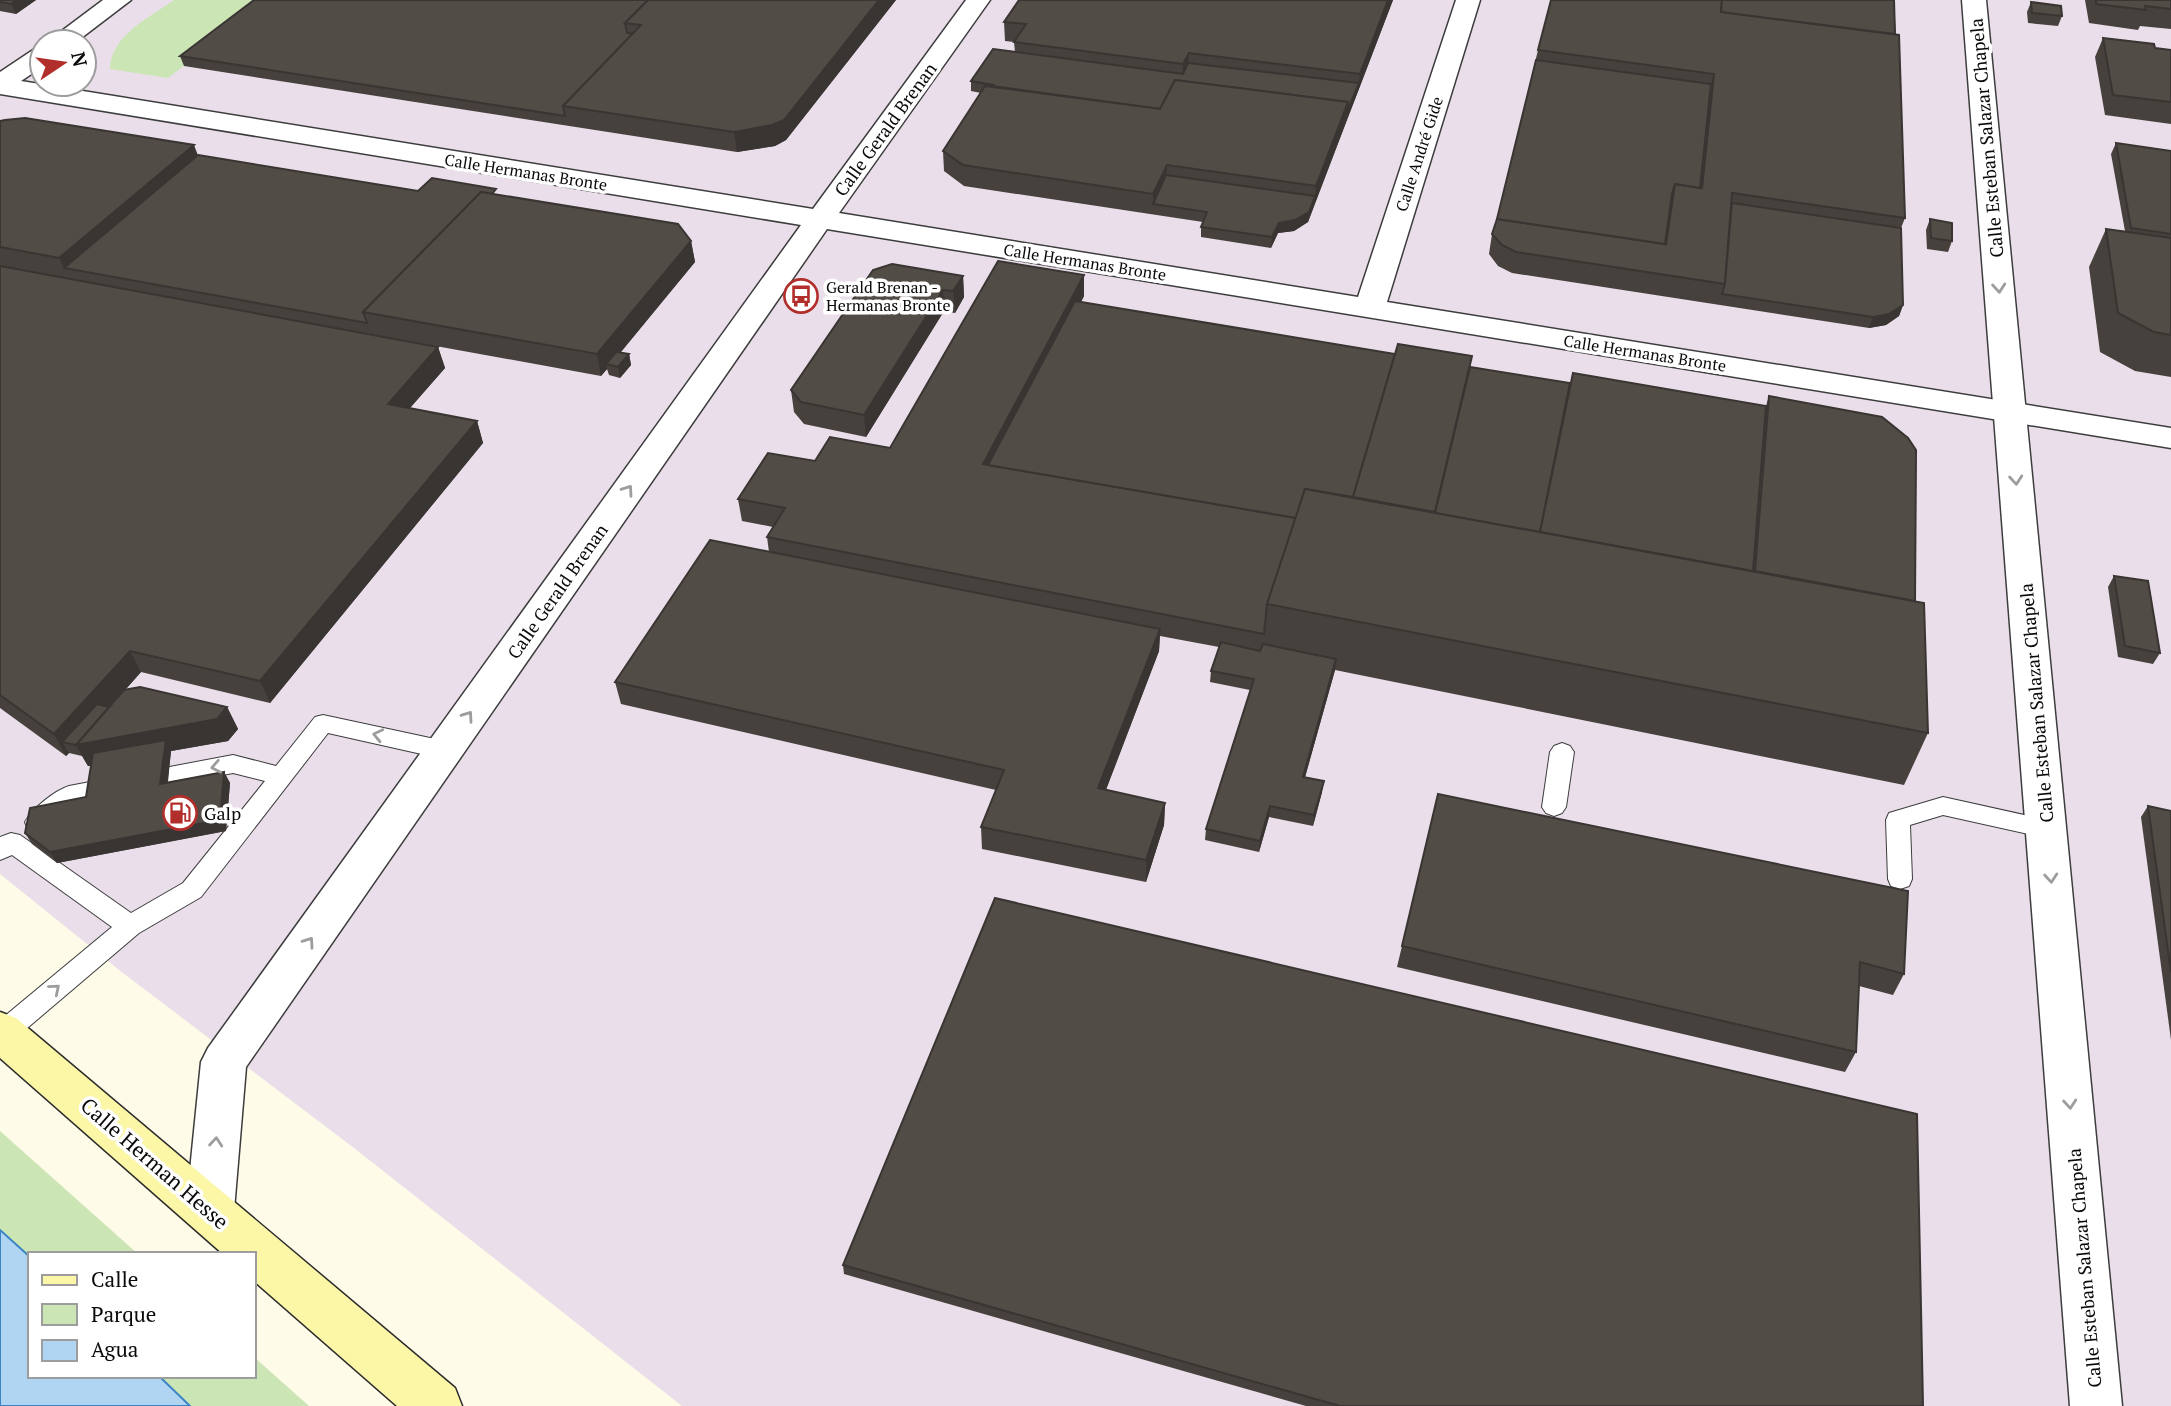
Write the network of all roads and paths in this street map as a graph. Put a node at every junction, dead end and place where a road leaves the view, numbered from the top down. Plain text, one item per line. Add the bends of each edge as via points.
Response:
1 (120, 0) edge
2 (978, 0) edge
3 (1468, 0) edge
4 (1974, 0) edge
5 (80, 28) edge
6 (28, 65) edge
7 (0, 85) edge
8 (821, 219) junction
9 (1370, 308) junction
10 (2011, 412) junction
11 (2171, 438) edge
12 (444, 750) junction
13 (1562, 752) dead end
14 (282, 776) junction
15 (1554, 807) dead end
16 (2047, 829) junction
17 (6, 846) edge
18 (1900, 879) dead end
19 (130, 926) junction
20 (1, 1032) edge
21 (210, 1210) junction
22 (436, 1406) edge
23 (2096, 1406) edge

1 - 5 street
2 - 8 street, Calle Gerald Brenan
3 - 9 street, Calle André Gide
4 -> 10 street, Calle Esteban Salazar Chapela
6 - 7 street
7 - 8 street, Calle Hermanas Bronte
8 - 9 street, Calle Hermanas Bronte
12 -> 8 street, Calle Gerald Brenan
9 - 10 street, Calle Hermanas Bronte
10 - 11 street, Calle Hermanas Bronte
10 -> 16 street, Calle Esteban Salazar Chapela
12 -> 14 lane via 323,723
21 -> 12 street, Calle Gerald Brenan via 223,1062
13 - 15 lane
14 -> 17 lane via 233,764 69,795
14 - 19 lane via 192,891
16 - 18 lane via 1943,807 1899,820
16 -> 23 street, Calle Esteban Salazar Chapela
17 - 19 lane
20 -> 19 lane
20 - 21 main road, Calle Herman Hesse
21 - 22 main road, Calle Herman Hesse

